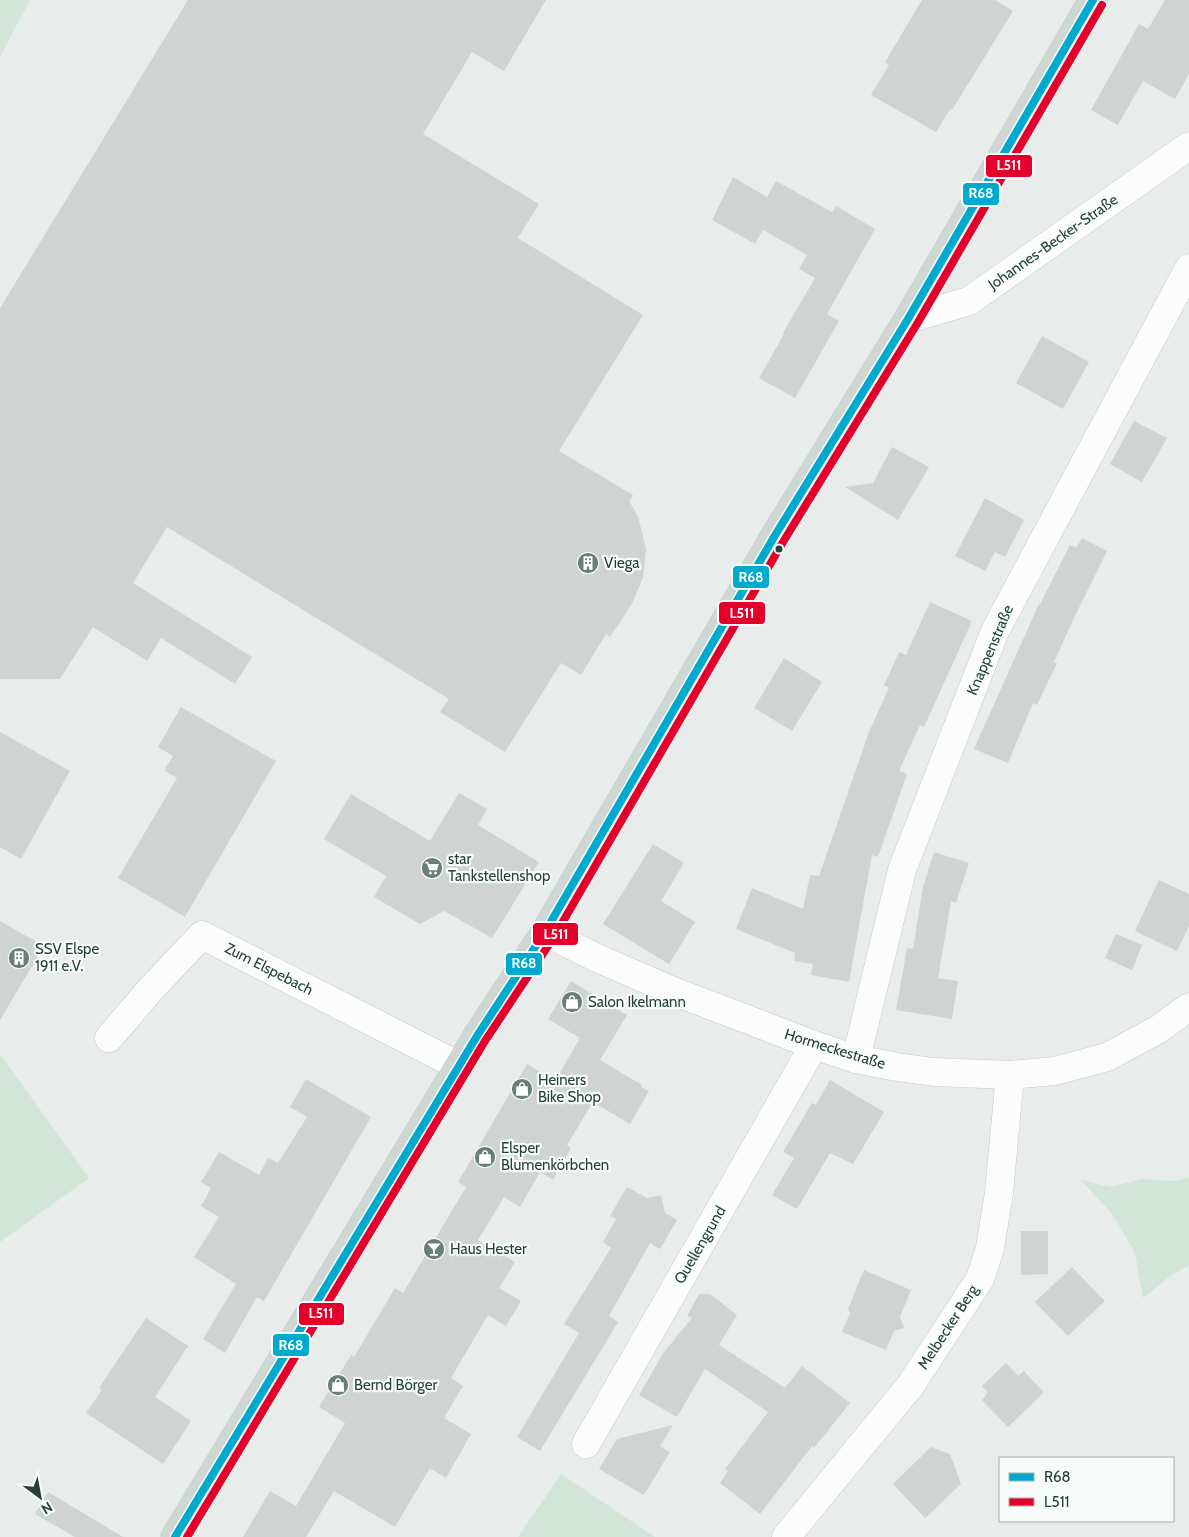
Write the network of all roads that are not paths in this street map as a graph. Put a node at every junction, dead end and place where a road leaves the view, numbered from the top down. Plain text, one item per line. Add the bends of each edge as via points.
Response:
1 (1092, 0) edge
2 (1189, 146) edge
3 (1189, 268) edge
4 (908, 319) junction
5 (545, 932) junction
6 (1189, 1007) edge
7 (109, 1038) dead end
8 (814, 1045) junction
9 (856, 1058) junction
10 (459, 1066) junction
11 (1010, 1075) junction
12 (586, 1444) dead end
13 (175, 1537) edge
14 (786, 1537) edge

1 - 4 main road
2 - 4 street, Johannes-Becker-Straße via 969,301
3 - 9 street, Knappenstraße via 995,631 902,870
4 - 5 main road via 774,537
5 - 8 street, Hormeckestraße via 673,991
5 - 10 main road
6 - 11 street, Hormeckestraße via 1159,1029 1107,1057 1055,1072
7 - 10 street, Zum Elspebach via 202,936
8 - 9 street, Hormeckestraße
8 - 12 street, Quellengrund
9 - 11 street, Hormeckestraße via 934,1072
10 - 13 main road
11 - 14 street, Melbecker Berg via 1000,1193 990,1248 980,1279 910,1386

